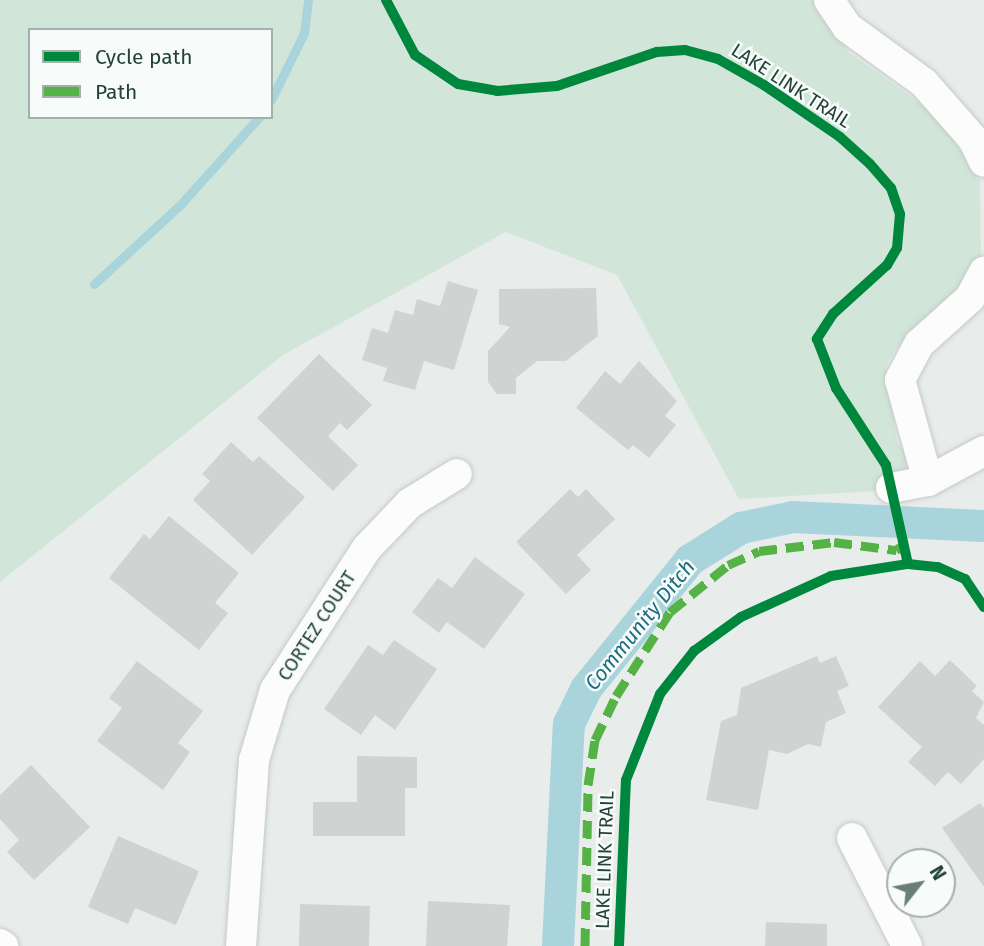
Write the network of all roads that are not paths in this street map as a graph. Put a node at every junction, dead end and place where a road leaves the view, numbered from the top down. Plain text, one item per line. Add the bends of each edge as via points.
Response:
1 (829, 0) edge
2 (984, 162) edge
3 (984, 272) edge
4 (984, 451) edge
5 (457, 474) dead end
6 (928, 481) junction
7 (891, 488) dead end
8 (852, 838) dead end
9 (241, 946) edge
10 (907, 946) edge

1 - 2 street via 846,27 924,83 973,139
3 - 6 street via 970,298 919,344 900,380
4 - 6 street
5 - 9 street, CORTEZ COURT via 410,503 367,548 275,690 254,760
6 - 7 street
8 - 10 street

